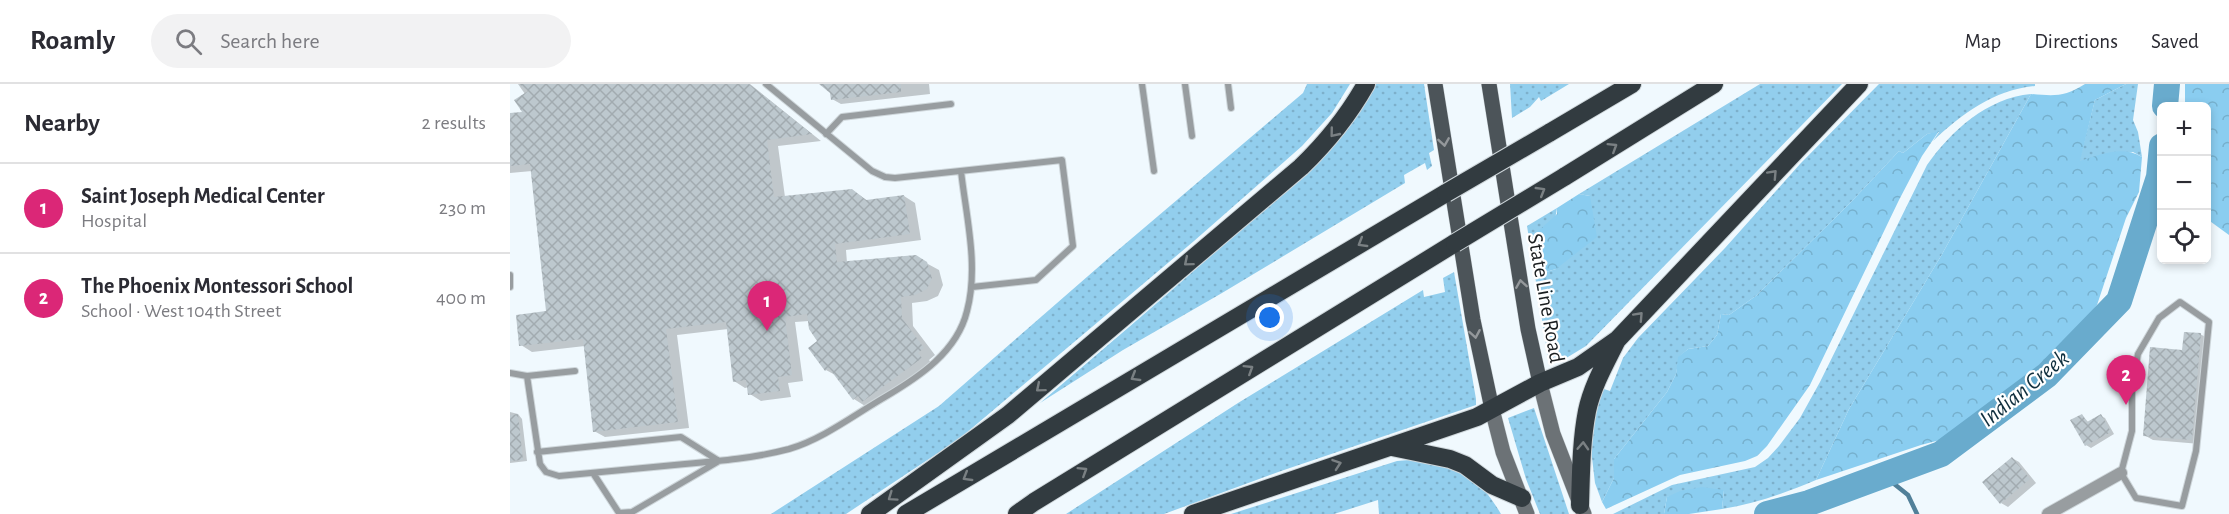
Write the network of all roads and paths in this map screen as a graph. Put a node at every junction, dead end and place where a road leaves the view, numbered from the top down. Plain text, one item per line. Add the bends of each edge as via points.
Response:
1 (766, 84) edge
2 (1142, 84) edge
3 (1185, 84) edge
4 (1228, 84) edge
5 (1366, 84) edge
6 (1435, 84) edge
7 (1489, 84) edge
8 (1632, 84) edge
9 (1714, 84) edge
10 (1858, 84) edge
11 (951, 104) dead end
12 (1231, 108) dead end
13 (826, 134) junction
14 (1192, 136) dead end
15 (961, 171) junction
16 (1154, 171) dead end
17 (510, 274) edge
18 (510, 287) edge
19 (972, 287) junction
20 (1617, 339) junction
21 (575, 371) dead end
22 (510, 373) edge
23 (527, 376) junction
24 (1540, 383) junction
25 (1491, 409) junction
26 (1390, 447) junction
27 (537, 452) junction
28 (719, 461) junction
29 (593, 473) junction
30 (2121, 473) junction
31 (1525, 506) edge
32 (1582, 509) edge
33 (870, 514) edge
34 (906, 514) edge
35 (1017, 514) edge
36 (1193, 514) edge
37 (2048, 514) edge

1 - 13 lane
2 - 16 lane
3 - 14 lane
4 - 12 lane
5 -> 33 highway via 1342,124 1302,167 1008,415
6 -> 25 main road
24 -> 7 main road, State Line Road
8 -> 34 highway, bridge
35 -> 9 highway, bridge
20 -> 10 highway
11 - 13 lane via 842,117
13 - 15 lane via 885,177
15 - 19 lane
15 - 19 lane via 1062,160 1073,246 1036,280
17 - 18 lane
19 - 28 lane via 960,329 934,364 914,380 811,440 781,450
20 - 24 highway via 1578,367
32 -> 20 highway via 1587,410
21 - 23 lane
22 - 23 lane
23 - 27 lane
24 - 25 highway
24 - 32 main road, State Line Road via 1553,434
25 - 26 highway
25 - 31 main road
26 - 31 highway via 1465,465
36 -> 26 highway
27 - 28 lane via 681,437
27 - 29 lane via 546,472 559,476
28 - 29 lane
28 - 29 lane via 632,512 619,513
30 - 30 lane via 2132,431 2132,386 2138,354 2159,318 2180,302 2209,322 2196,450 2182,506 2136,498
30 - 37 street

